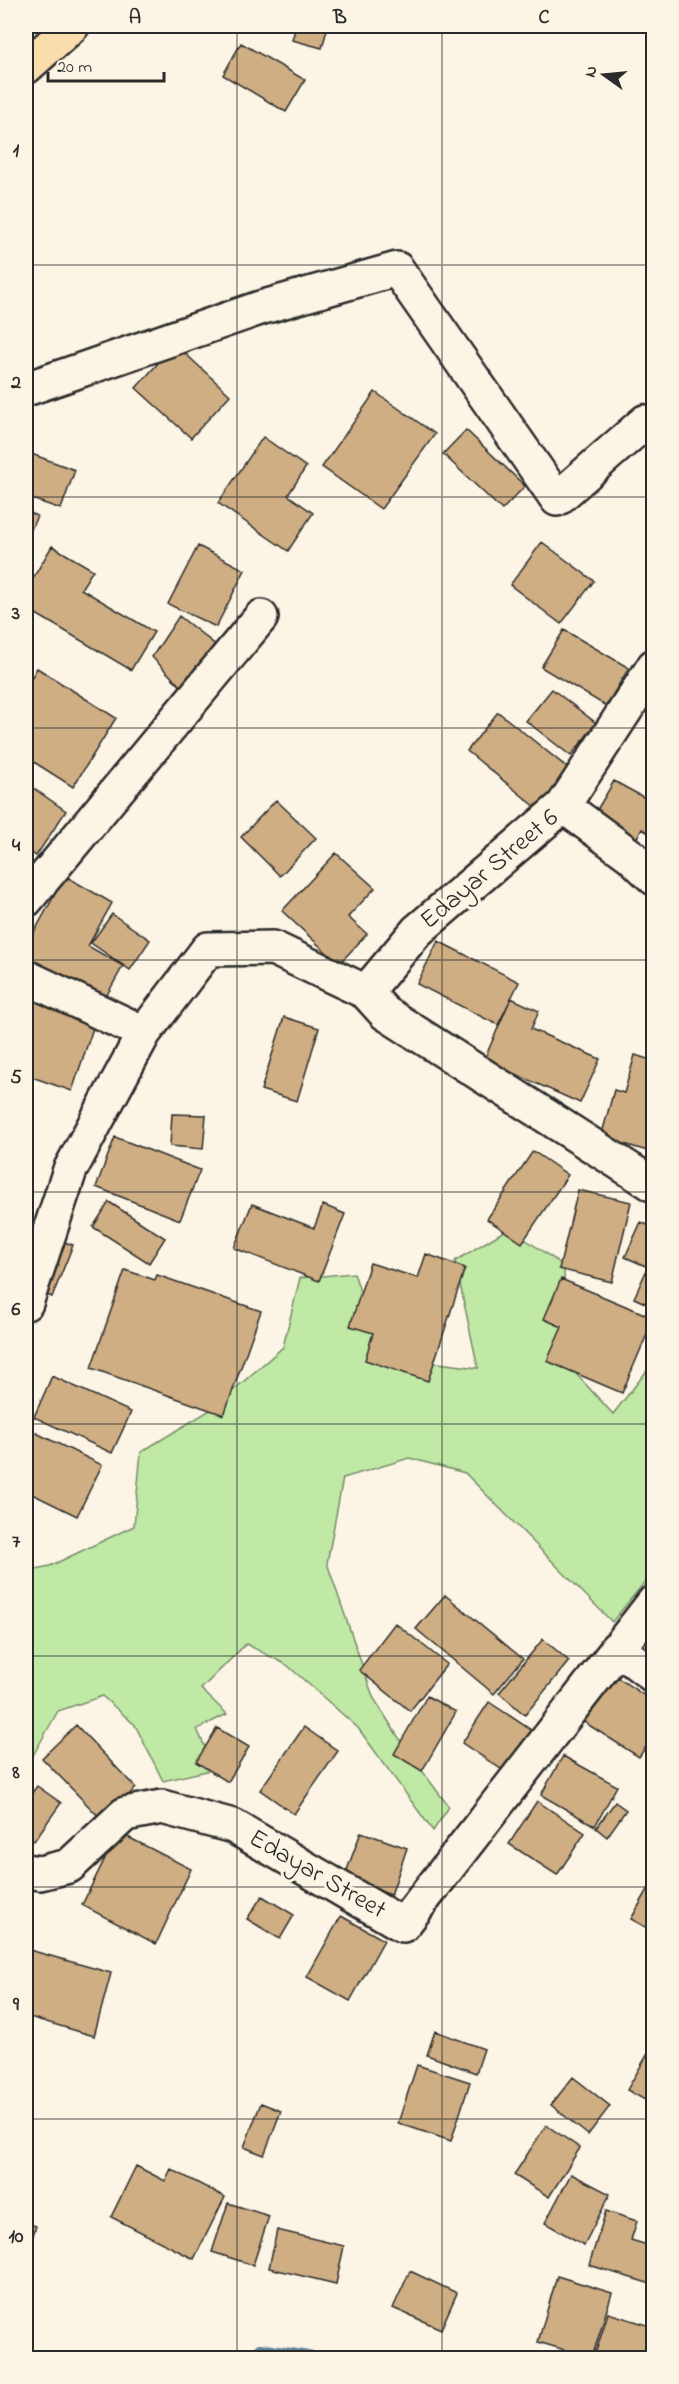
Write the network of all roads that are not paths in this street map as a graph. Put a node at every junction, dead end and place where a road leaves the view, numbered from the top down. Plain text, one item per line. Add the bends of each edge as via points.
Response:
1 (72, 26) edge
2 (26, 67) edge
3 (29, 388) dead end
4 (654, 425) edge
5 (261, 616) dead end
6 (654, 666) edge
7 (563, 806) junction
8 (654, 878) edge
9 (26, 900) edge
10 (26, 977) edge
11 (366, 992) junction
12 (144, 1033) junction
13 (654, 1185) edge
14 (26, 1303) edge
15 (654, 1602) edge
16 (617, 1648) junction
17 (654, 1676) edge
18 (26, 1871) edge

1 - 2 highway
3 - 4 street via 260,308 397,268 557,498 645,422
5 - 9 street
6 - 7 street
7 - 8 street, Edayar Street 6
7 - 11 street, Edayar Street 6 via 417,931
10 - 12 street
11 - 12 street via 273,948 208,949
11 - 13 street via 385,1012
12 - 14 street via 70,1170
15 - 16 street, Edayar Street
16 - 17 street
16 - 18 street, Edayar Street via 403,1925 233,1826 162,1807 125,1814 69,1866 40,1873

